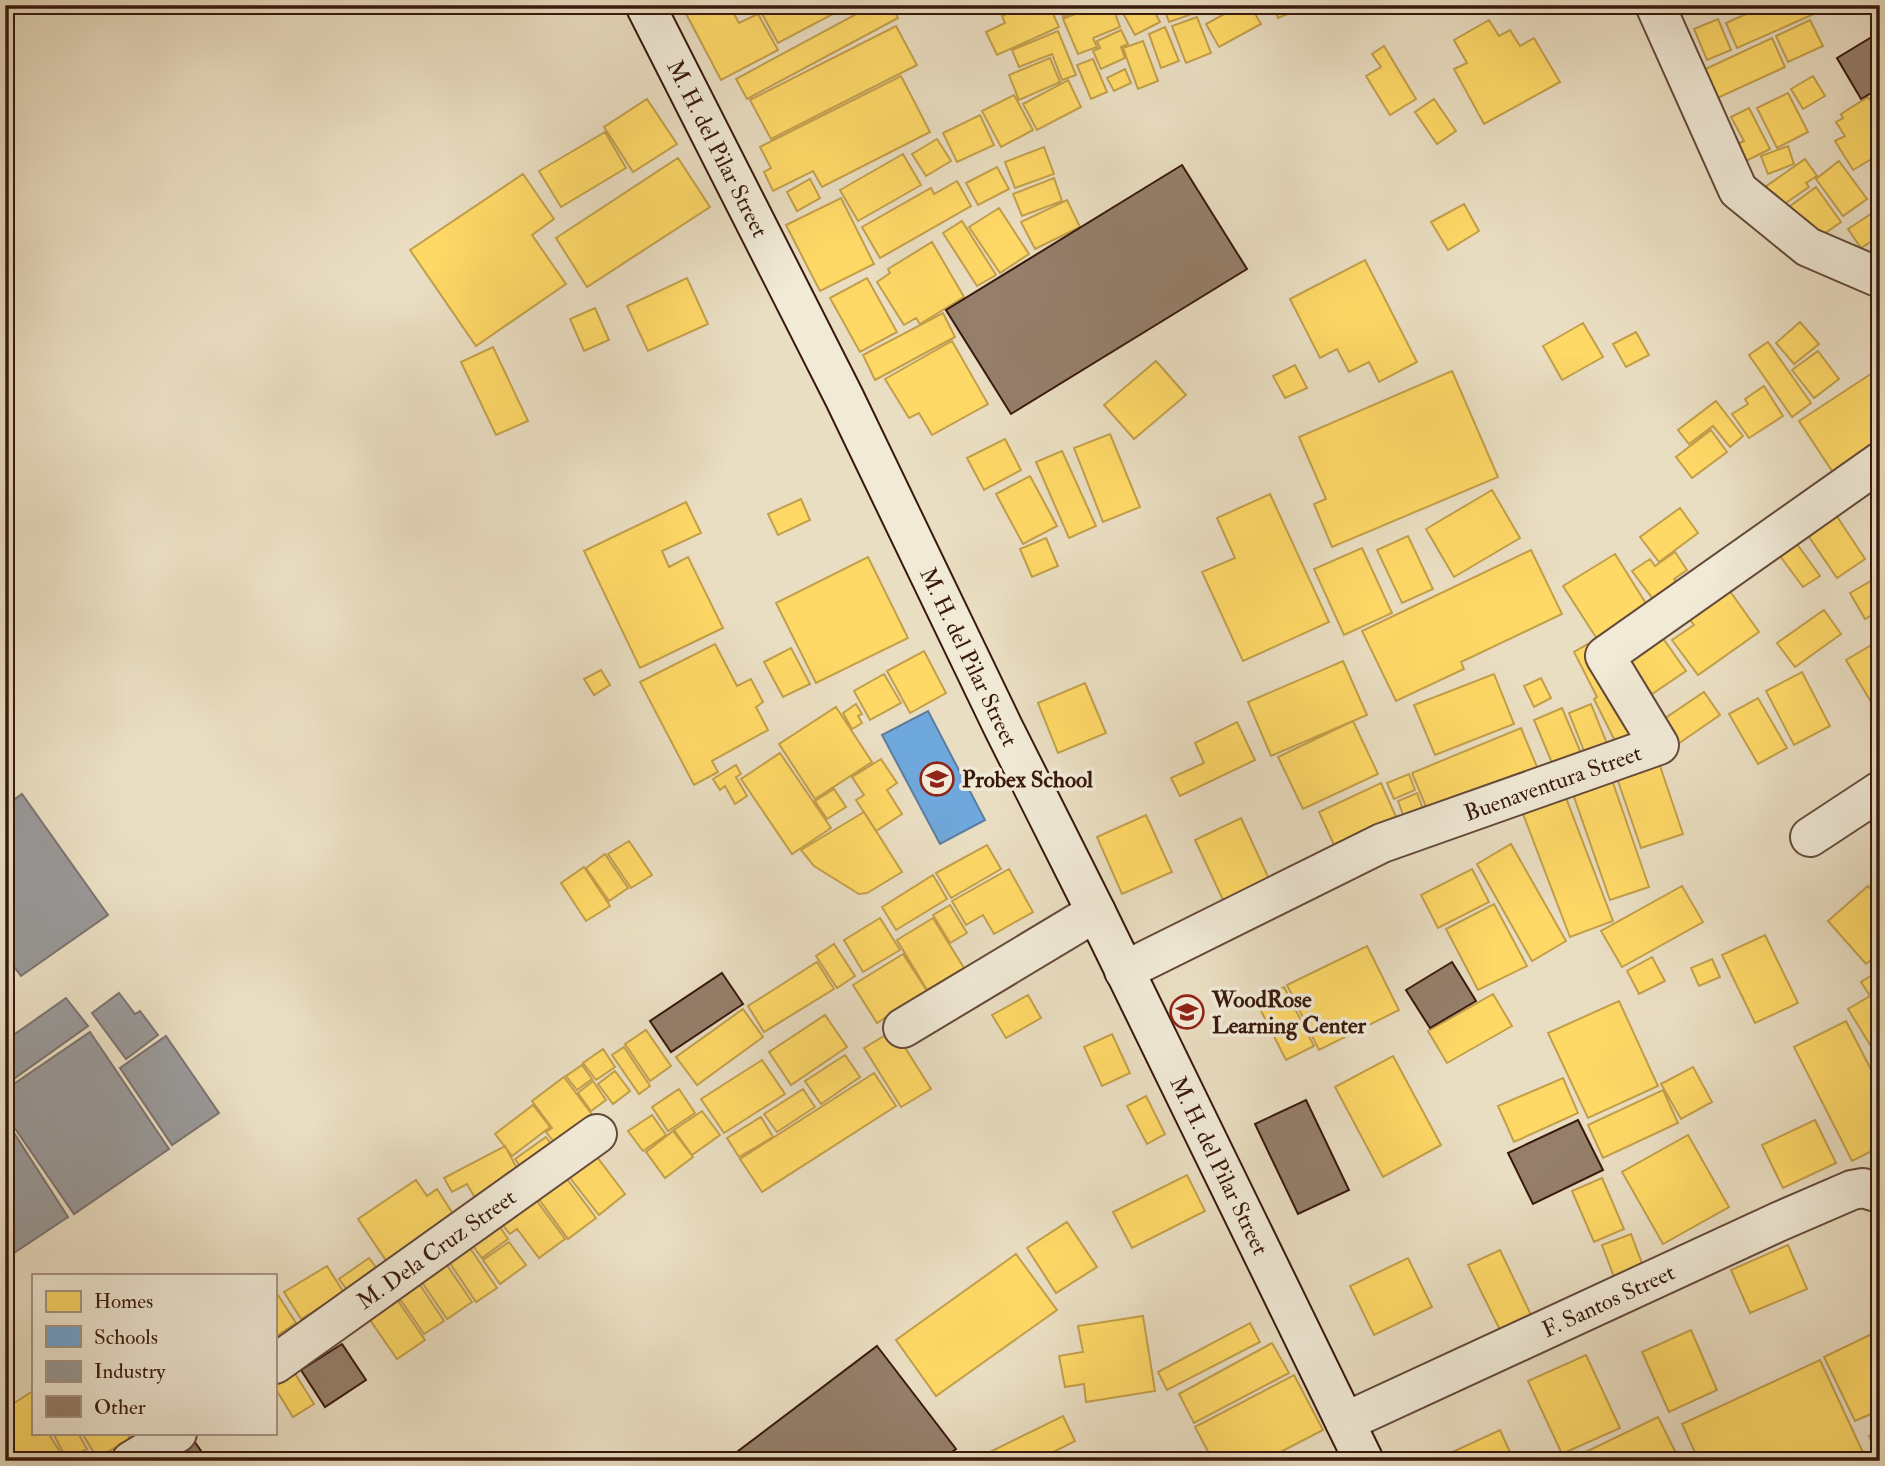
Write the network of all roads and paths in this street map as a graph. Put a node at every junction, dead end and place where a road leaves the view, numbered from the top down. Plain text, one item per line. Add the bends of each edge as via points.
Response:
1 (645, 5) edge
2 (1655, 5) edge
3 (1880, 278) edge
4 (1880, 462) edge
5 (1880, 791) edge
6 (1810, 837) dead end
7 (1096, 912) junction
8 (1124, 971) junction
9 (903, 1028) dead end
10 (597, 1135) dead end
11 (1877, 1191) edge
12 (276, 1363) edge
13 (1345, 1422) junction
14 (175, 1434) edge
15 (131, 1461) edge
16 (1364, 1461) edge

1 - 7 street, M. H. del Pilar Street via 844,397
2 - 3 street via 1738,190 1808,247
4 - 8 street, Buenaventura Street via 1605,656 1659,745 1382,843
5 - 6 street
7 - 8 street, M. H. del Pilar Street
7 - 9 street
8 - 13 street, M. H. del Pilar Street
10 - 12 street, M. Dela Cruz Street
11 - 13 street, F. Santos Street via 1852,1190 1778,1222
13 - 16 street, M. H. del Pilar Street
14 - 15 street

